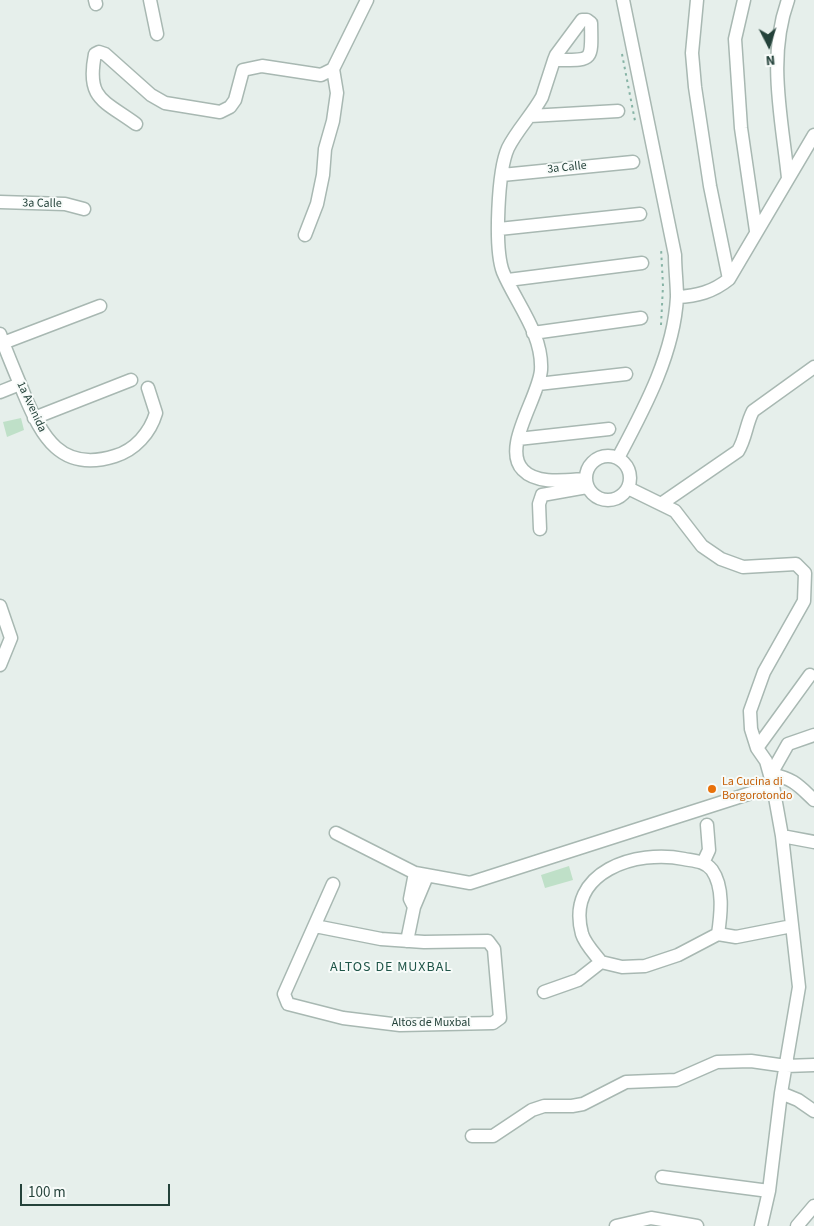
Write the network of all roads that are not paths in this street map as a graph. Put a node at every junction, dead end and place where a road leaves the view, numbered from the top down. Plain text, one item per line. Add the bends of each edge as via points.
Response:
1 (150, 0) edge
2 (366, 0) edge
3 (623, 0) edge
4 (697, 0) edge
5 (744, 0) edge
6 (788, 0) edge
7 (158, 34) dead end
8 (554, 60) dead end
9 (333, 69) junction
10 (618, 111) dead end
11 (530, 116) junction
12 (136, 124) dead end
13 (814, 134) edge
14 (633, 162) dead end
15 (502, 175) junction
16 (788, 178) junction
17 (0, 202) edge
18 (84, 209) dead end
19 (640, 214) dead end
20 (499, 229) junction
21 (756, 230) junction
22 (305, 235) dead end
23 (642, 263) dead end
24 (729, 279) junction
25 (508, 280) junction
26 (677, 298) junction
27 (100, 306) dead end
28 (641, 318) dead end
29 (533, 333) junction
30 (2, 338) edge
31 (814, 367) edge
32 (626, 374) dead end
33 (131, 380) dead end
34 (20, 384) junction
35 (538, 384) junction
36 (148, 388) dead end
37 (0, 392) edge
38 (34, 418) junction
39 (609, 429) dead end
40 (518, 439) junction
41 (618, 458) junction
42 (586, 483) junction
43 (628, 488) junction
44 (661, 504) junction
45 (540, 529) dead end
46 (0, 606) edge
47 (0, 666) edge
48 (810, 675) dead end
49 (814, 735) edge
50 (757, 748) junction
51 (772, 780) junction
52 (814, 800) edge
53 (706, 825) dead end
54 (336, 834) dead end
55 (782, 836) junction
56 (814, 842) edge
57 (703, 863) junction
58 (421, 874) junction
59 (333, 884) dead end
60 (315, 926) junction
61 (792, 926) junction
62 (718, 934) junction
63 (407, 941) junction
64 (601, 962) junction
65 (544, 992) dead end
66 (814, 1065) edge
67 (786, 1066) junction
68 (781, 1093) junction
69 (814, 1111) edge
70 (472, 1136) dead end
71 (662, 1177) dead end
72 (769, 1191) junction
73 (814, 1206) edge
74 (616, 1226) edge
75 (697, 1226) edge
76 (761, 1226) edge
77 (796, 1226) edge

1 - 7 street
2 - 9 street
3 - 26 street via 675,255
4 - 24 street via 692,53 695,87
5 - 21 street via 735,38 741,128
6 - 16 street via 777,43 776,71
8 - 11 street via 546,88
9 - 12 street via 321,75 277,66 248,67 243,70 235,100 220,112 165,103 151,95 106,54 95,54 92,79 95,92
9 - 22 street via 336,92 333,120 317,204
10 - 11 street
11 - 15 street via 509,147
13 - 16 street
14 - 15 street, 3a Calle
15 - 20 street
16 - 21 street
17 - 18 street, 3a Calle via 65,204
19 - 20 street
20 - 25 street via 503,271
21 - 24 street
23 - 25 street
24 - 26 street via 706,293
25 - 29 street
26 - 41 street via 670,340 651,393
27 - 30 street
28 - 29 street
29 - 35 street via 539,347 541,370
30 - 34 street, 1a Avenida
31 - 44 street via 753,411 738,450
32 - 35 street
33 - 38 street
34 - 37 street
34 - 38 street, 1a Avenida
35 - 40 street
36 - 38 street, 1a Avenida via 156,413 152,425 136,445 111,457 83,459 66,455 52,446
39 - 40 street
40 - 42 street via 515,452 522,470 531,476
41 - 42 street via 609,455 592,462 587,470
41 - 43 street via 629,470
42 - 43 street via 599,499 608,500 623,494
42 - 45 street via 542,495
43 - 44 street
44 - 50 street via 675,511 702,546 722,559 743,567 796,564 805,573 804,600 764,672 750,711
46 - 47 street via 11,638
48 - 50 street
49 - 51 street via 788,744
50 - 51 street
51 - 52 street via 788,778
51 - 55 street
51 - 58 street via 479,882 464,883
53 - 57 street via 709,850
54 - 58 street
55 - 56 street
55 - 61 street
57 - 62 street via 712,871 721,899
57 - 64 street via 654,855 623,862 598,876 584,895 581,922 582,935
58 - 63 street via 410,899 414,907
59 - 60 street, Altos de Muxbal
60 - 63 street, Altos de Muxbal
60 - 63 street, Altos de Muxbal via 284,994 288,1004 343,1018 400,1024 494,1023 499,1019 494,949 490,942 483,939
61 - 62 street via 736,937
61 - 67 street via 799,995
62 - 64 street via 678,955 646,966 622,967
64 - 65 street via 578,980
66 - 67 street
67 - 68 street
67 - 70 street via 751,1061 717,1062 676,1080 626,1082 583,1104 544,1106 532,1110 494,1136
68 - 69 street
68 - 72 street
71 - 72 street
72 - 76 street
73 - 77 street
74 - 75 street via 651,1218

